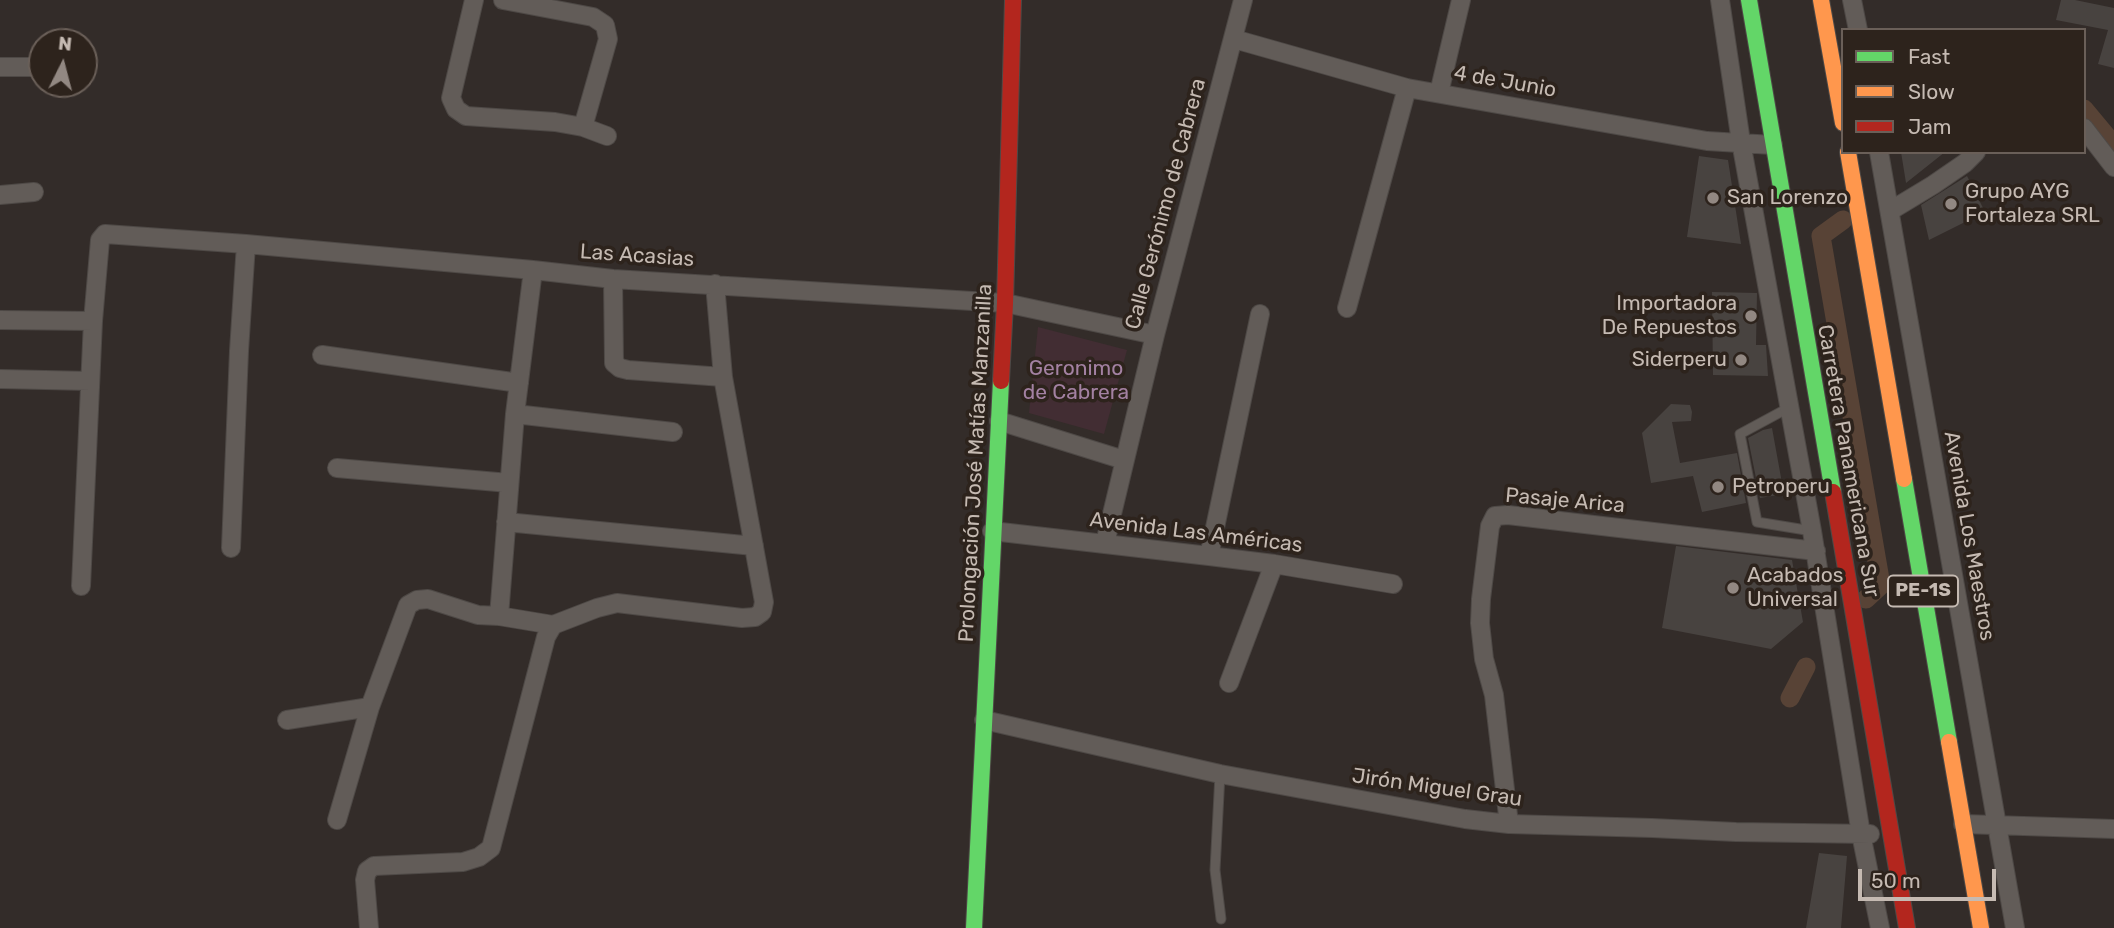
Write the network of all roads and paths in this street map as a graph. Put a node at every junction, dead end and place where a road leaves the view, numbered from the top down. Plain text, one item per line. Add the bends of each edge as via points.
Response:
1 (474, 0) edge
2 (503, 0) edge
3 (1013, 0) edge
4 (1243, 0) edge
5 (1461, 0) edge
6 (1720, 0) edge
7 (1749, 0) edge
8 (1821, 0) edge
9 (1852, 0) edge
10 (1858, 28) edge
11 (1234, 40) junction
12 (0, 66) edge
13 (28, 67) edge
14 (1407, 88) junction
15 (1438, 93) junction
16 (1841, 112) edge
17 (583, 127) junction
18 (2086, 131) edge
19 (607, 136) dead end
20 (1741, 142) junction
21 (1773, 145) junction
22 (1848, 154) edge
23 (1879, 154) edge
24 (1974, 154) edge
25 (2114, 167) edge
26 (34, 192) dead end
27 (0, 195) edge
28 (1890, 211) junction
29 (246, 244) junction
30 (533, 270) junction
31 (613, 279) junction
32 (715, 284) junction
33 (1005, 303) junction
34 (1347, 308) dead end
35 (1260, 314) dead end
36 (0, 320) edge
37 (93, 321) junction
38 (1155, 335) junction
39 (322, 355) dead end
40 (723, 377) junction
41 (0, 379) edge
42 (90, 381) junction
43 (519, 383) junction
44 (1790, 407) junction
45 (516, 414) junction
46 (999, 421) junction
47 (673, 432) dead end
48 (1124, 460) junction
49 (337, 468) dead end
50 (509, 483) junction
51 (506, 522) junction
52 (992, 531) junction
53 (1812, 531) junction
54 (1105, 543) junction
55 (754, 546) junction
56 (231, 548) dead end
57 (1816, 551) junction
58 (1209, 556) junction
59 (1274, 564) junction
60 (1393, 584) dead end
61 (81, 586) dead end
62 (499, 616) junction
63 (553, 625) junction
64 (1229, 683) dead end
65 (370, 707) junction
66 (287, 720) dead end
67 (984, 720) junction
68 (1220, 774) junction
69 (337, 820) dead end
70 (1509, 824) junction
71 (1963, 824) junction
72 (1996, 824) junction
73 (2114, 829) edge
74 (1892, 833) junction
75 (1861, 834) junction
76 (1221, 919) dead end
77 (369, 928) edge
78 (974, 928) edge
79 (1880, 928) edge
80 (1907, 928) edge
81 (1981, 928) edge
82 (2015, 928) edge

1 - 17 street via 451,98 456,109 467,116
2 - 17 street via 593,17 605,25 608,39
3 - 33 main road, Prolongación José Matías Manzanilla
4 - 11 street, Calle Gerónimo de Cabrera
5 - 15 street
6 - 20 street
7 - 21 main road, Carretera Panamericana Sur
8 - 16 main road
9 - 10 street
11 - 14 street, 4 de Junio
11 - 38 street, Calle Gerónimo de Cabrera
12 - 13 street
14 - 15 street, 4 de Junio
14 - 34 street
15 - 20 street, 4 de Junio via 1707,141
17 - 19 street
18 - 25 street
20 - 21 street, 4 de Junio
20 - 44 street
21 - 74 main road, Carretera Panamericana Sur
22 - 71 main road, PE-1S
23 - 28 street, Avenida Los Maestros
24 - 28 street
26 - 27 street
28 - 72 street, Avenida Los Maestros
29 - 30 street, Las Acasias
29 - 37 street, Las Acasias via 105,234 100,240
29 - 56 street
30 - 31 street, Las Acasias
30 - 43 street
31 - 32 street, Las Acasias
31 - 40 street via 614,363 628,370
32 - 33 street, Las Acasias
32 - 40 street
33 - 38 street, Las Acasias
33 - 46 main road, Prolongación José Matías Manzanilla
35 - 58 street
36 - 37 street
37 - 42 street
38 - 48 street, Calle Gerónimo de Cabrera
39 - 43 street
40 - 55 street
41 - 42 street
42 - 61 street
43 - 45 street
44 - 53 street
44 - 53 lane via 1740,434 1757,522
45 - 47 street
45 - 50 street
46 - 48 street
46 - 52 main road, Prolongación José Matías Manzanilla
48 - 54 street, Calle Gerónimo de Cabrera
49 - 50 street
50 - 51 street
51 - 55 street
51 - 62 street
52 - 54 street, Avenida Las Américas
52 - 67 main road, Prolongación José Matías Manzanilla
53 - 57 street
54 - 58 street, Avenida Las Américas
55 - 63 street via 764,602 755,617 617,603
57 - 70 street, Pasaje Arica via 1495,516 1490,526 1480,623
57 - 75 street
58 - 59 street, Avenida Las Américas
59 - 60 street, Avenida Las Américas
59 - 64 street
62 - 63 street
62 - 65 street via 478,615 428,598 408,605
63 - 77 street via 491,848 463,862 374,866 365,880
65 - 66 street
65 - 69 street
67 - 68 street, Jirón Miguel Grau
67 - 78 main road, Prolongación José Matías Manzanilla
68 - 70 street, Jirón Miguel Grau
68 - 76 lane via 1215,870
70 - 75 street, Jirón Miguel Grau
71 - 72 street
71 - 81 main road, PE-1S
72 - 73 street
72 - 82 street, Avenida Los Maestros
74 - 75 street, Jirón Miguel Grau
74 - 80 main road, Carretera Panamericana Sur
75 - 79 street

